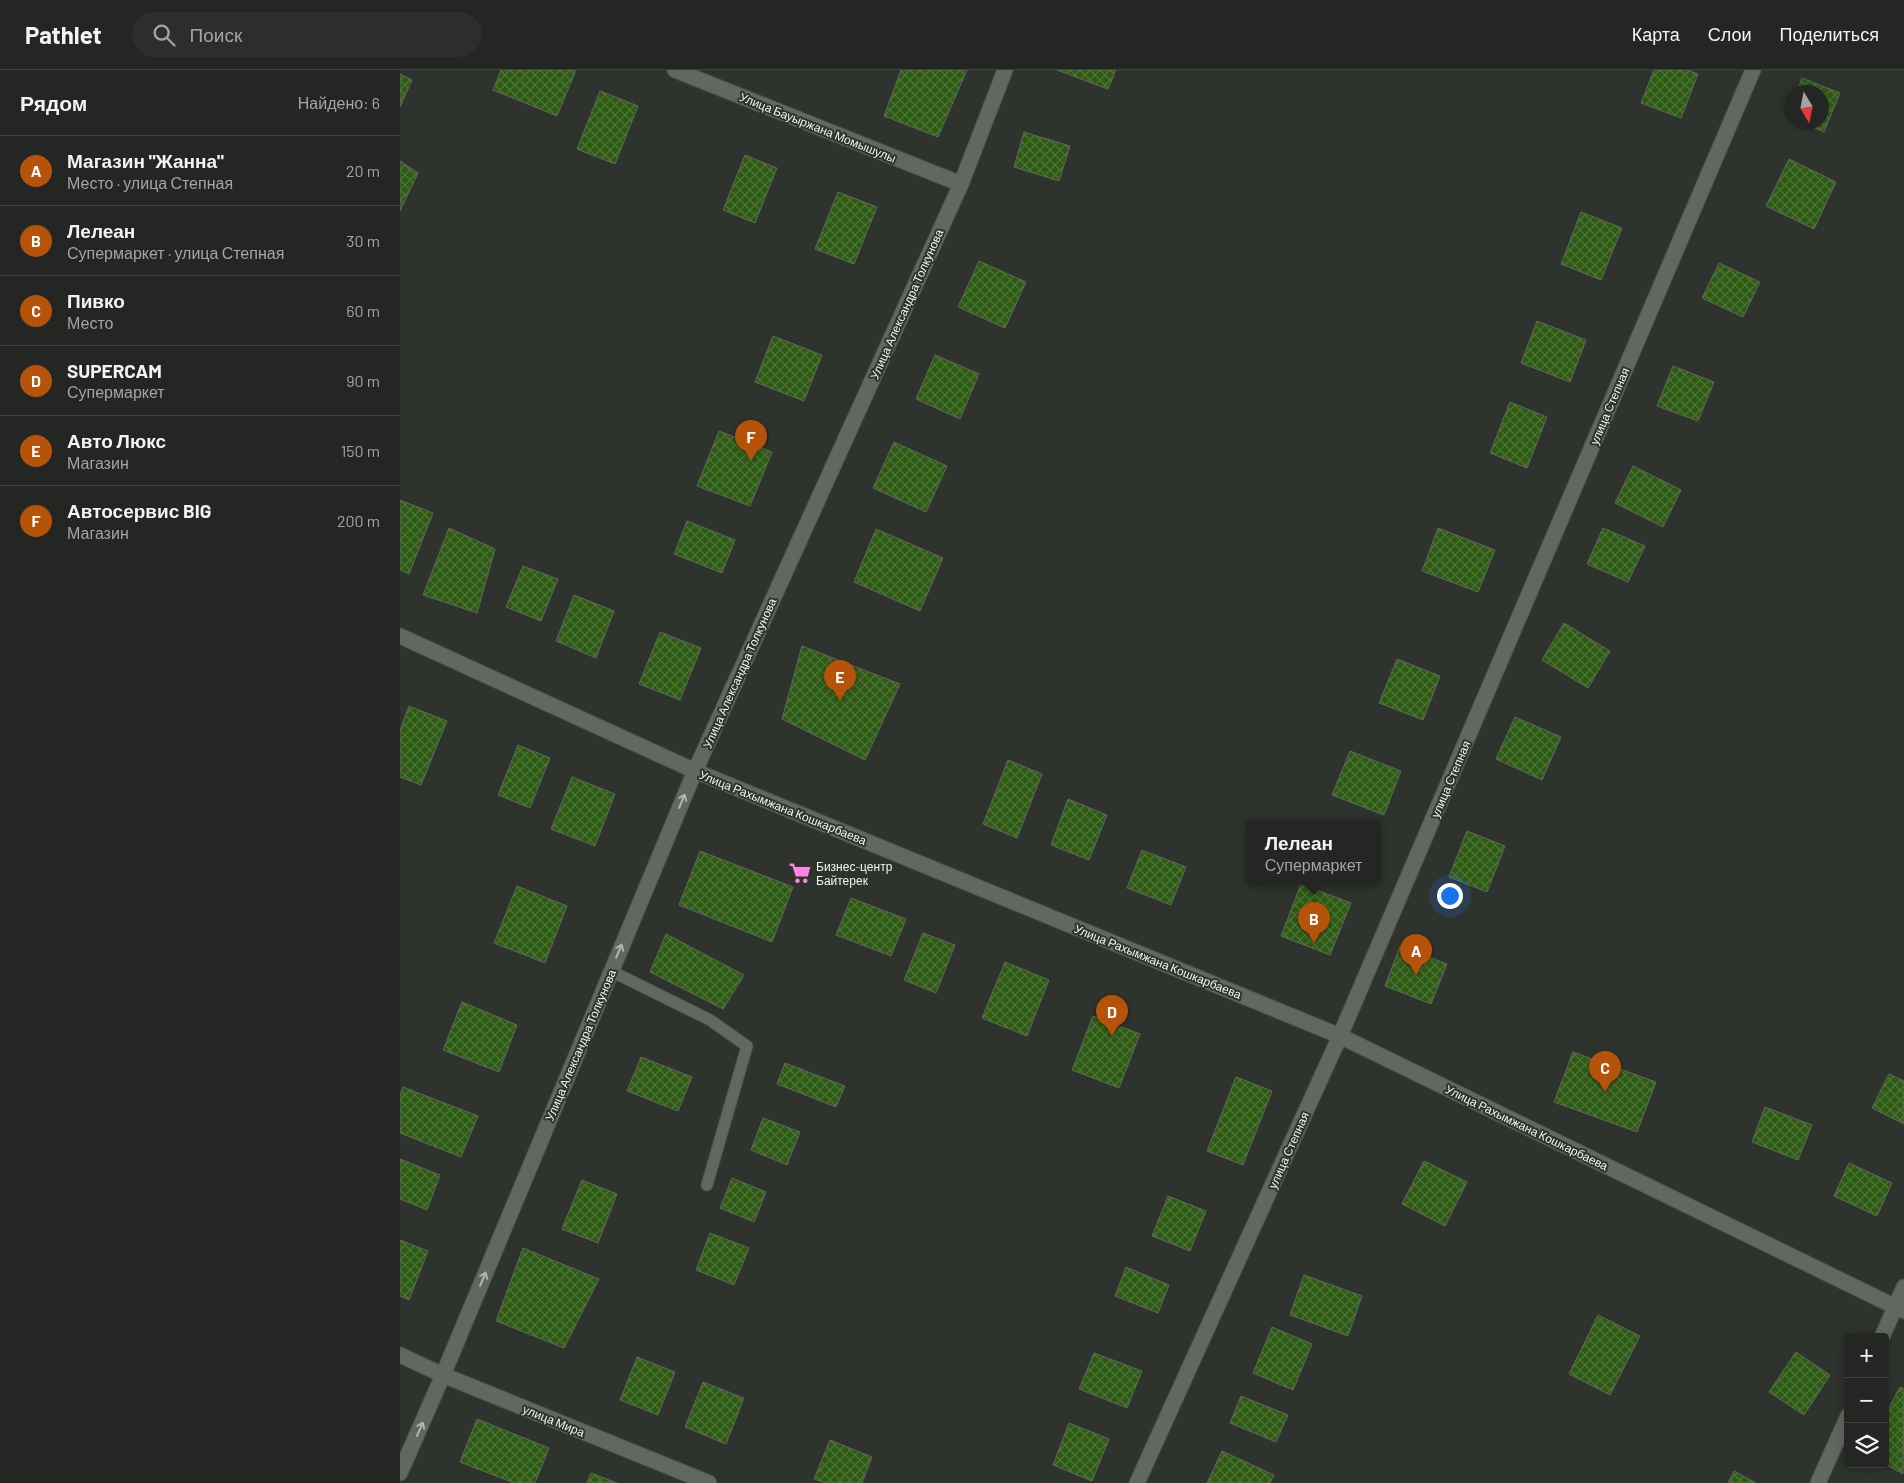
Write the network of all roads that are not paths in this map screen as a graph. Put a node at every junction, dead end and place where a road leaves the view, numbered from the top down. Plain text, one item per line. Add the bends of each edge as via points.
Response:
1 (676, 70) edge
2 (1005, 70) edge
3 (1753, 70) edge
4 (961, 184) junction
5 (400, 636) edge
6 (694, 771) junction
7 (611, 971) junction
8 (1340, 1036) junction
9 (707, 1185) dead end
10 (1904, 1287) edge
11 (1900, 1309) edge
12 (1885, 1333) edge
13 (400, 1355) edge
14 (443, 1375) junction
15 (1845, 1423) edge
16 (400, 1473) edge
17 (710, 1483) edge
18 (1137, 1483) edge
19 (1818, 1483) edge

1 - 4 street, Улица Бауыржана Момышулы
2 - 4 street, Улица Александра Толкунова
3 - 8 street, улица Степная
4 - 6 street, Улица Александра Толкунова
5 - 6 street, Улица Рахымжана Кошкарбаева
7 -> 6 street, Улица Александра Толкунова
6 - 8 street, Улица Рахымжана Кошкарбаева
7 - 9 lane via 710,1020 747,1046
14 -> 7 street, Улица Александра Толкунова
8 - 11 street, Улица Рахымжана Кошкарбаева
8 - 18 street, улица Степная
10 - 11 street
11 - 12 street
13 - 14 street, улица Мира
16 -> 14 street, Улица Александра Толкунова
14 - 17 street, улица Мира
15 - 19 street

